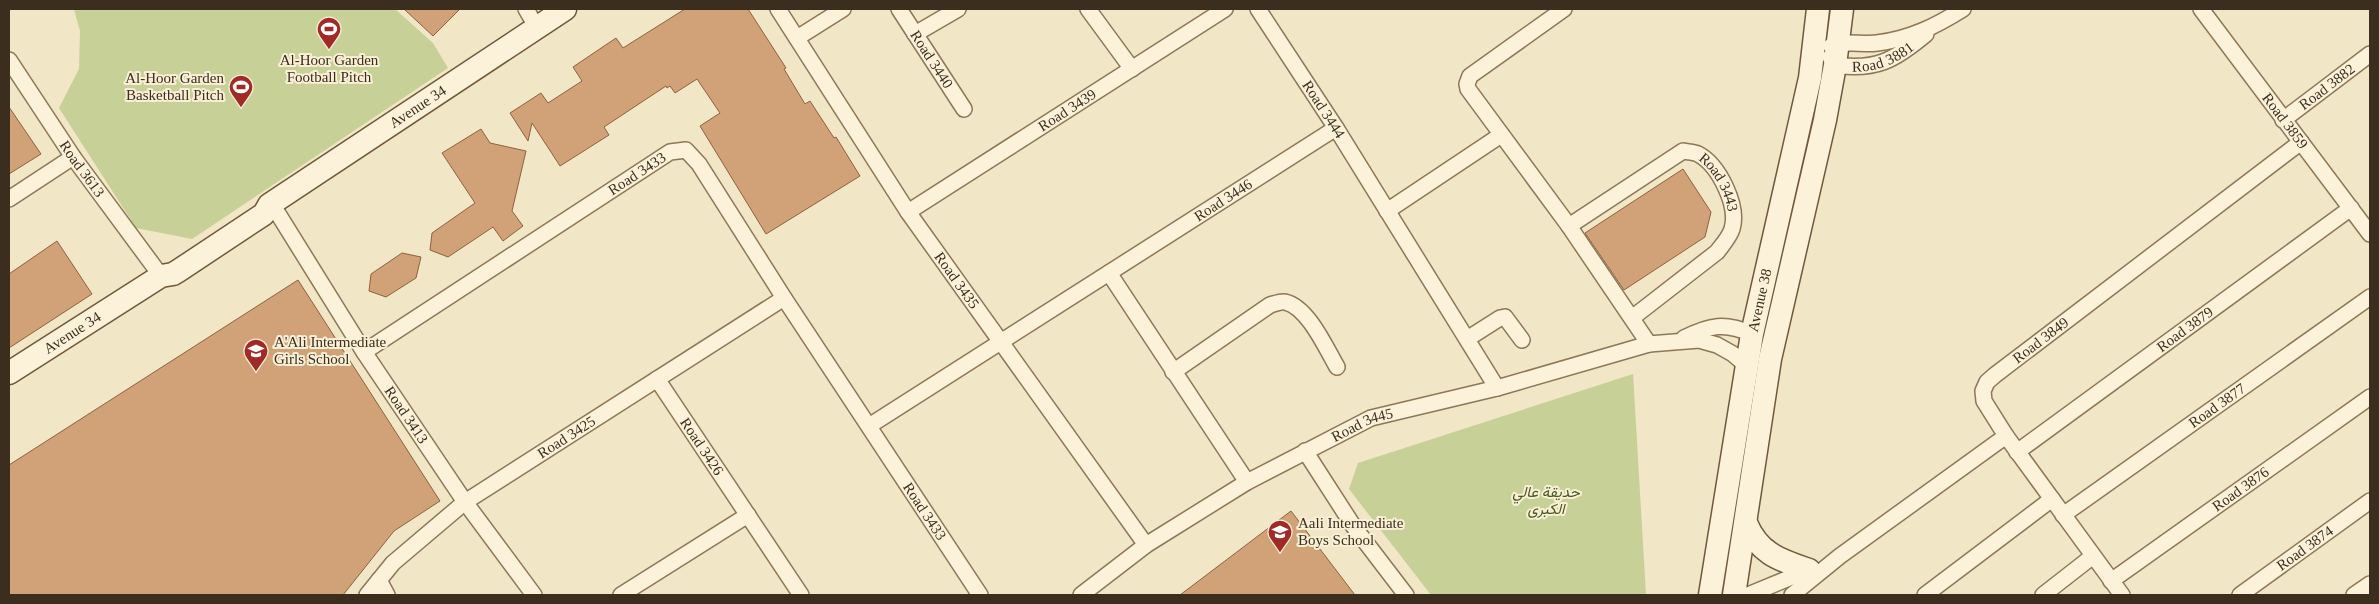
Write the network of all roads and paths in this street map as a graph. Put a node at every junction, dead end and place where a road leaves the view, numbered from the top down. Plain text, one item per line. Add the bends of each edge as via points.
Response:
1 (565, 9) edge
2 (778, 9) edge
3 (843, 9) edge
4 (899, 9) edge
5 (958, 9) edge
6 (1088, 9) edge
7 (1225, 9) edge
8 (1258, 9) edge
9 (1564, 9) edge
10 (1842, 9) edge
11 (1964, 9) edge
12 (2201, 9) edge
13 (1818, 12) edge
14 (531, 18) edge
15 (1939, 24) junction
16 (915, 34) junction
17 (797, 38) junction
18 (1833, 52) junction
19 (2370, 54) edge
20 (9, 60) edge
21 (1132, 69) junction
22 (1810, 78) junction
23 (964, 109) dead end
24 (2283, 120) junction
25 (1336, 128) junction
26 (1501, 135) junction
27 (2301, 142) junction
28 (73, 157) junction
29 (9, 199) edge
30 (271, 205) junction
31 (2351, 208) junction
32 (1387, 211) junction
33 (908, 212) junction
34 (1569, 226) junction
35 (2370, 234) edge
36 (1109, 272) junction
37 (161, 276) junction
38 (2370, 296) edge
39 (784, 298) junction
40 (1632, 318) junction
41 (1752, 334) junction
42 (1467, 339) junction
43 (1522, 340) dead end
44 (1681, 340) junction
45 (1001, 342) junction
46 (1649, 344) junction
47 (364, 352) junction
48 (1770, 359) junction
49 (1747, 366) junction
50 (1337, 367) dead end
51 (1173, 372) junction
52 (9, 373) edge
53 (658, 379) junction
54 (1497, 388) junction
55 (2370, 397) edge
56 (869, 426) junction
57 (2006, 436) junction
58 (1306, 451) junction
59 (2018, 452) junction
60 (1247, 482) junction
61 (2052, 499) junction
62 (2370, 501) edge
63 (465, 502) junction
64 (748, 515) junction
65 (2064, 515) junction
66 (1746, 523) junction
67 (1146, 545) junction
68 (1840, 556) junction
69 (2093, 556) junction
70 (1809, 570) junction
71 (379, 580) junction
72 (2112, 581) junction
73 (2370, 584) edge
74 (1795, 594) edge
75 (367, 595) edge
76 (387, 595) edge
77 (534, 595) edge
78 (621, 595) edge
79 (801, 595) edge
80 (980, 595) edge
81 (1081, 595) edge
82 (1406, 595) edge
83 (1710, 595) edge
84 (1734, 595) edge
85 (1748, 595) edge
86 (1925, 595) edge
87 (2043, 595) edge
88 (2122, 595) edge
89 (2240, 595) edge
90 (2354, 595) edge

1 - 14 street, Avenue 34
2 - 17 street, Road 3435
3 - 17 street
4 - 16 street, Road 3440
5 - 16 street
6 - 21 street
7 - 21 street, Road 3439
8 - 25 street, Road 3444
9 - 26 street via 1470,76 1468,89
10 - 18 street, Avenue 38
11 - 15 street, Road 3881
12 - 24 street, Road 3859
13 - 18 street, Road 3881
13 - 22 street, Avenue 38
14 - 30 street, Avenue 34
15 - 18 street, Road 3881 via 1891,41
15 - 18 street, Road 3881 via 1907,51 1872,66 1854,67
16 - 23 street, Road 3440
17 - 33 street, Road 3435
18 - 22 street, Road 3881
18 - 48 street, Avenue 38 via 1825,120
19 - 24 street, Road 3882
20 - 28 street, Road 3613
21 - 33 street, Road 3439
22 - 41 street, Avenue 38
24 - 27 street, Road 3859
25 - 32 street, Road 3444
25 - 36 street, Road 3446
26 - 32 street
26 - 34 street
27 - 31 street, Road 3859
27 - 57 street, Road 3849 via 1988,382 1983,391 1984,401
28 - 29 street
28 - 37 street, Road 3613
30 - 37 street, Avenue 34 via 259,206 171,261
30 - 47 street, Road 3413
31 - 35 street, Road 3859
31 - 59 street, Road 3879
32 - 42 street, Road 3444
33 - 45 street, Road 3435
34 - 40 street
34 - 40 street, Road 3443 via 1683,151 1698,153 1719,177 1730,195 1734,213 1728,239 1717,252
36 - 45 street, Road 3446
36 - 51 street
37 - 52 street, Avenue 34
38 - 65 street, Road 3877
39 - 47 street, Road 3433 via 698,164 686,150 679,150 670,152
39 - 53 street, Road 3425
39 - 56 street, Road 3433
40 - 46 street
41 - 44 street via 1736,326 1717,326
41 - 48 street
41 - 49 street, Avenue 38
42 - 43 street via 1500,318 1506,318
42 - 54 street, Road 3444
44 - 46 street, Road 3445
44 - 49 street via 1699,340 1716,345
45 - 56 street
45 - 67 street, Road 3435
46 - 54 street, Road 3445
47 - 63 street, Road 3413
48 - 66 street, Avenue 38
49 - 83 street, Avenue 38
50 - 51 street via 1310,322 1297,307 1284,302 1270,305
51 - 60 street
53 - 63 street, Road 3425
53 - 64 street, Road 3426
54 - 58 street, Road 3445 via 1371,418
55 - 72 street, Road 3876
56 - 80 street, Road 3433
57 - 59 street, Road 3849
57 - 68 street
58 - 60 street, Road 3445
58 - 82 street via 1354,528
59 - 61 street, Road 3849
60 - 67 street, Road 3445
61 - 65 street, Road 3849
61 - 86 street
62 - 89 street, Road 3874
63 - 71 street, Road 3425
63 - 77 street, Road 3413
64 - 78 street
64 - 79 street, Road 3426
65 - 69 street, Road 3849
66 - 70 street via 1770,555
66 - 84 street, Avenue 38
67 - 81 street, Road 3445
68 - 70 street
68 - 74 street
69 - 72 street, Road 3849
69 - 87 street
70 - 85 street
71 - 75 street, Road 3425
71 - 76 street
72 - 88 street, Road 3849
73 - 90 street

